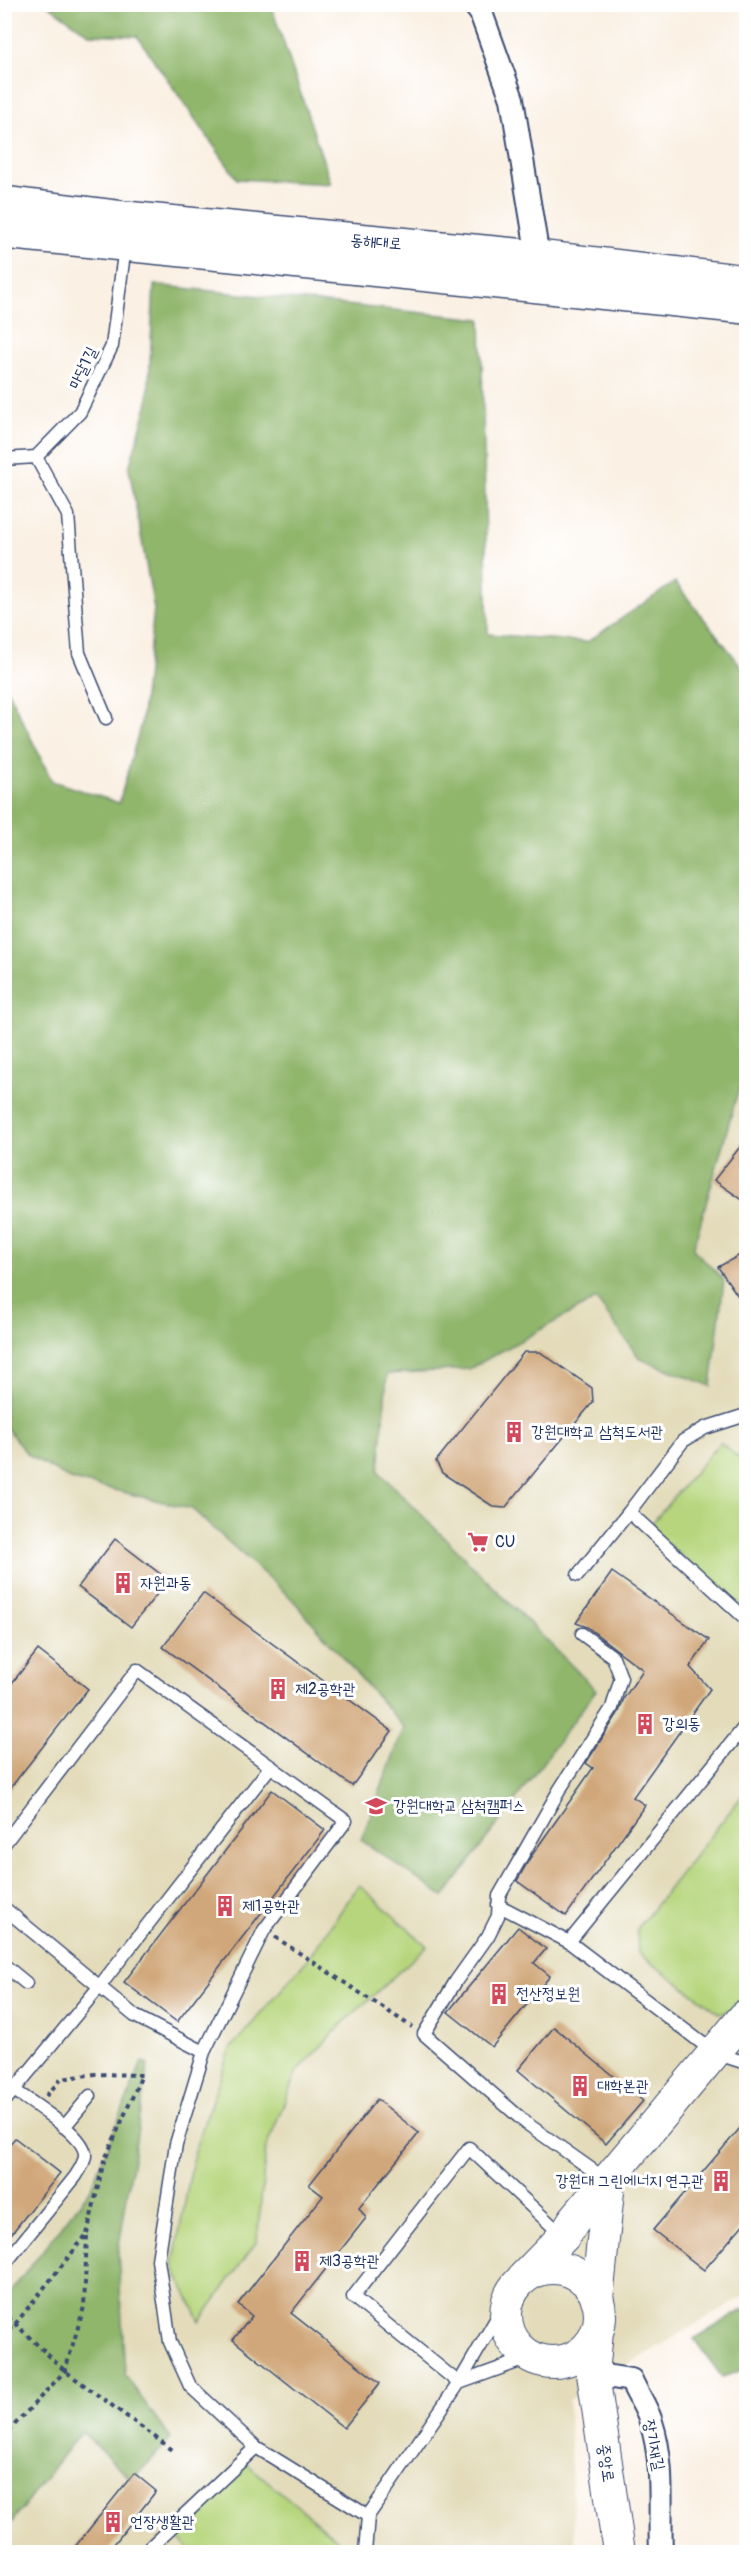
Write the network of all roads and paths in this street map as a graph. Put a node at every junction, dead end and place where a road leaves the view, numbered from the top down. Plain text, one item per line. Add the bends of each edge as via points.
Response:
1 (474, 4) edge
2 (4, 203) edge
3 (4, 232) edge
4 (125, 244) junction
5 (538, 257) junction
6 (747, 282) edge
7 (747, 308) edge
8 (36, 457) junction
9 (4, 459) edge
10 (106, 718) dead end
11 (747, 1415) edge
12 (629, 1512) junction
13 (578, 1575) dead end
14 (747, 1619) edge
15 (582, 1634) dead end
16 (747, 1725) edge
17 (271, 1766) junction
18 (4, 1844) edge
19 (498, 1905) junction
20 (4, 1908) edge
21 (264, 1930) junction
22 (569, 1942) junction
23 (4, 1965) edge
24 (26, 1983) dead end
25 (99, 1987) junction
26 (747, 2015) edge
27 (424, 2034) junction
28 (204, 2052) junction
29 (715, 2053) junction
30 (747, 2063) edge
31 (14, 2090) junction
32 (90, 2096) dead end
33 (4, 2102) edge
34 (64, 2127) junction
35 (97, 2149) dead end
36 (609, 2181) junction
37 (87, 2234) junction
38 (564, 2236) junction
39 (4, 2265) edge
40 (518, 2284) junction
41 (597, 2300) junction
42 (8, 2317) dead end
43 (15, 2324) junction
44 (597, 2331) junction
45 (4, 2338) edge
46 (541, 2360) junction
47 (65, 2371) junction
48 (593, 2374) junction
49 (459, 2383) junction
50 (4, 2436) edge
51 (256, 2447) junction
52 (174, 2451) dead end
53 (368, 2516) junction
54 (145, 2553) edge
55 (365, 2553) edge
56 (620, 2553) edge
57 (661, 2553) edge

1 - 5 street via 481,13 512,99
2 - 5 main road, 동해대로
3 - 4 main road, 동해대로
4 - 7 main road, 동해대로
4 - 8 lane, 마달1길 via 112,346 80,412
5 - 6 main road, 동해대로
8 - 9 lane
8 - 10 lane via 68,516 79,653
11 - 12 lane via 705,1428 683,1441
12 - 13 lane
12 - 14 lane
15 - 19 lane via 613,1657 621,1678 612,1708 526,1847 499,1896
16 - 22 lane
17 - 18 lane via 137,1670
17 - 21 lane via 346,1821
17 - 25 lane
19 - 22 lane
19 - 27 lane via 498,1916 488,1936
20 - 25 lane
21 - 27 path
21 - 28 lane
22 - 29 lane
23 - 24 lane
25 - 28 lane via 135,2016
25 - 31 lane
26 - 29 street
27 - 36 lane via 525,2123
28 - 51 lane via 176,2144 158,2260 170,2342 190,2386
29 - 30 lane
29 - 36 street
31 - 33 lane
31 - 34 lane
32 - 34 lane
34 - 39 lane via 83,2146 82,2166
35 - 37 path via 106,2157
36 - 38 street
36 - 41 street
37 - 43 path
37 - 47 path via 84,2307
38 - 40 street
38 - 49 lane via 469,2148 353,2297
40 - 41 street via 539,2269 557,2268 589,2284
40 - 46 street via 505,2311 506,2322 514,2343
40 - 49 lane
41 - 44 street
42 - 43 path
43 - 45 path
43 - 47 path
44 - 46 street via 579,2354 566,2360
44 - 48 street, 중앙로
46 - 48 street
46 - 49 lane
47 - 50 path
47 - 52 path
48 - 56 street, 중앙로
48 - 57 street, 장기재길 via 631,2380 651,2422 661,2479
49 - 53 lane
51 - 53 lane
51 - 54 lane
53 - 55 lane

